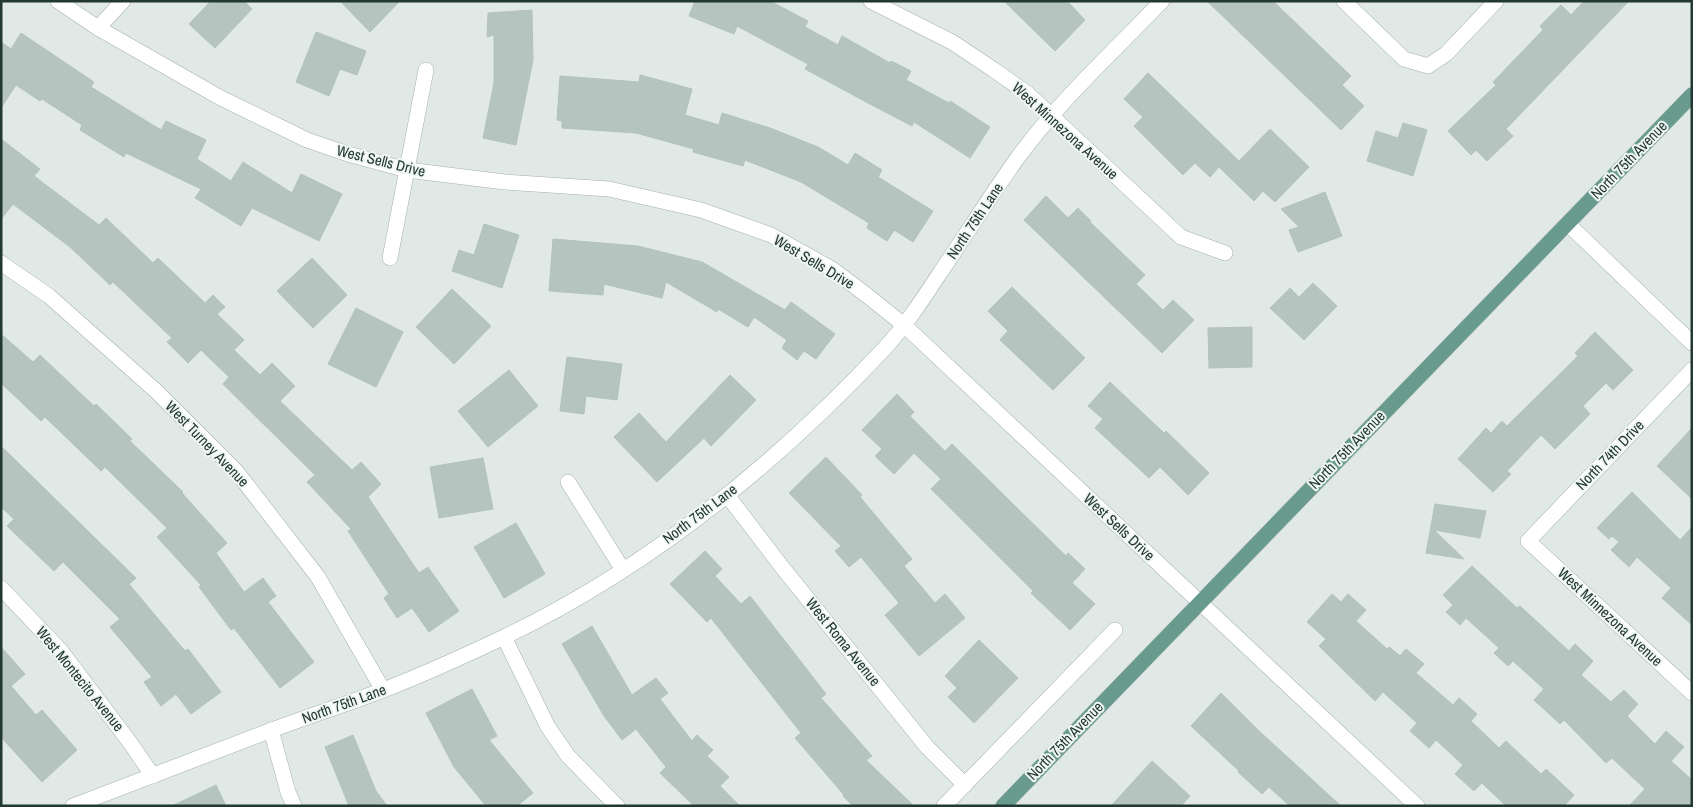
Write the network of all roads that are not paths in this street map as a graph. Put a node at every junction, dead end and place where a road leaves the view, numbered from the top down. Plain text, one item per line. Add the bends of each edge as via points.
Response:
1 (58, 1) edge
2 (123, 1) edge
3 (871, 1) edge
4 (1162, 1) edge
5 (1344, 1) edge
6 (1496, 1) edge
7 (98, 28) junction
8 (426, 70) dead end
9 (1692, 95) edge
10 (1052, 116) junction
11 (407, 170) junction
12 (1568, 224) junction
13 (1225, 254) dead end
14 (390, 258) dead end
15 (1, 263) edge
16 (905, 326) junction
17 (1692, 343) edge
18 (1692, 370) edge
19 (568, 482) dead end
20 (727, 495) junction
21 (1528, 541) joint
22 (623, 570) junction
23 (1, 588) edge
24 (1200, 603) junction
25 (1115, 630) dead end
26 (504, 637) junction
27 (383, 690) junction
28 (1692, 693) edge
29 (271, 730) junction
30 (153, 776) junction
31 (965, 785) junction
32 (73, 806) edge
33 (294, 806) edge
34 (617, 806) edge
35 (944, 806) edge
36 (1003, 806) edge
37 (1416, 806) edge

1 - 7 street, West Sells Drive
2 - 7 street
3 - 10 street, West Minnezona Avenue via 952,42 1028,94
4 - 10 street, North 75th Lane
5 - 6 street via 1404,59 1428,66 1446,54
7 - 11 street, West Sells Drive via 219,97 307,140
8 - 11 street
9 - 12 main road, North 75th Avenue
10 - 13 street, West Minnezona Avenue via 1181,237
10 - 16 street, North 75th Lane via 1017,159
11 - 14 street
11 - 16 street, West Sells Drive via 505,182 609,189 701,210 771,235 832,269
12 - 17 street
12 - 24 main road, North 75th Avenue
15 - 27 street, West Turney Avenue via 56,303 156,391 236,471 318,577
16 - 20 street, North 75th Lane via 828,406
16 - 24 street, West Sells Drive
18 - 21 street, North 74th Drive
19 - 22 street
20 - 22 street, North 75th Lane
20 - 31 street, West Roma Avenue via 927,747
21 - 28 street, West Minnezona Avenue
22 - 26 street, North 75th Lane
23 - 30 street, West Montecito Avenue via 61,651
24 - 36 main road, North 75th Avenue
24 - 37 street, West Sells Drive
25 - 31 street
26 - 27 street, North 75th Lane
26 - 34 street via 548,727 568,756
27 - 29 street, North 75th Lane
29 - 30 street, North 75th Lane
29 - 33 street
30 - 32 street, North 75th Lane
31 - 35 street

